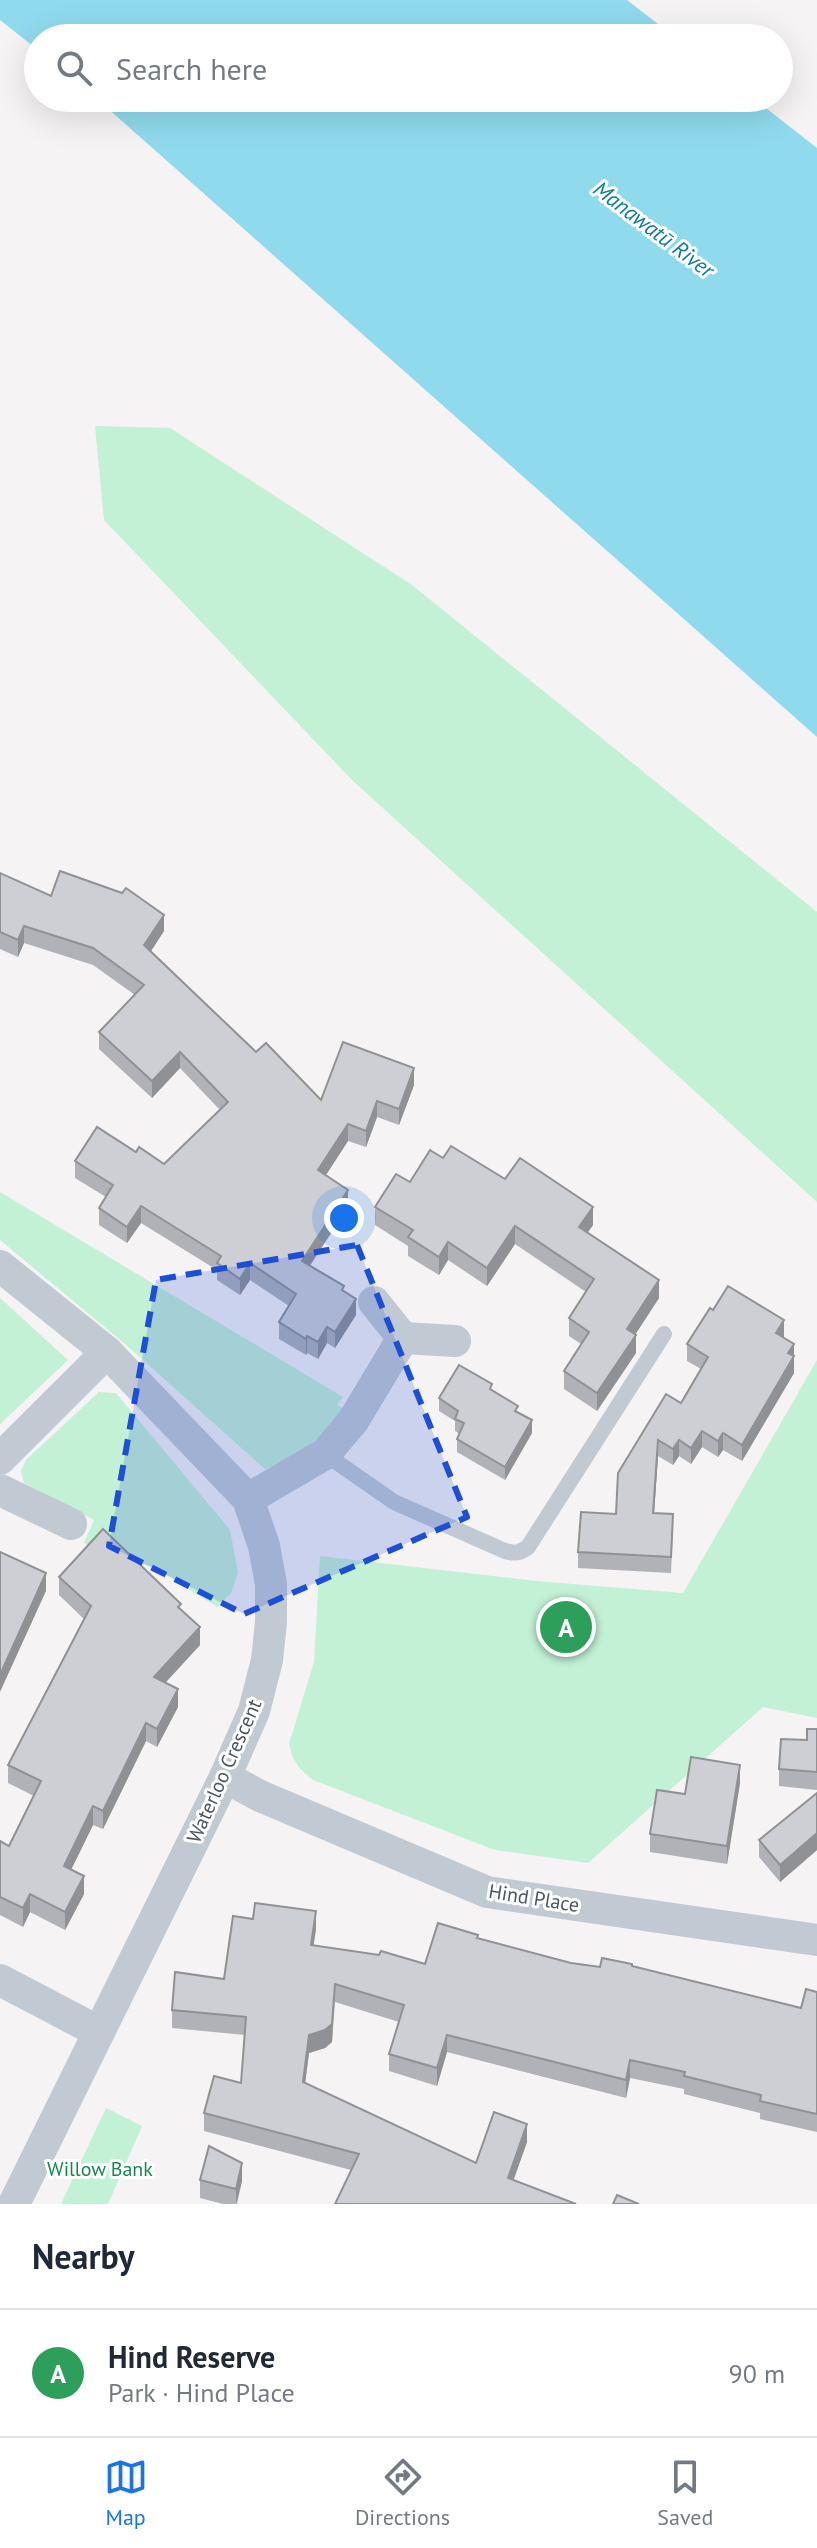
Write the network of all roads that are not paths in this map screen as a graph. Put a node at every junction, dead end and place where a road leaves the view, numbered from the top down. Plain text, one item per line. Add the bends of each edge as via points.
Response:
1 (0, 1266) edge
2 (374, 1302) dead end
3 (664, 1334) dead end
4 (403, 1338) junction
5 (455, 1341) dead end
6 (107, 1352) junction
7 (325, 1454) junction
8 (0, 1459) edge
9 (0, 1490) edge
10 (248, 1499) junction
11 (71, 1524) dead end
12 (225, 1777) junction
13 (817, 1940) edge
14 (0, 1980) edge
15 (99, 2032) junction
16 (14, 2204) edge

1 - 6 street, Waterloo Crescent
2 - 4 street
3 - 7 lane via 522,1552 505,1551 394,1502
4 - 5 street
4 - 7 street via 353,1421
6 - 8 street
6 - 10 street, Waterloo Crescent
7 - 10 street
9 - 11 street
10 - 12 street, Waterloo Crescent via 264,1546 271,1622 254,1711
12 - 13 street, Hind Place via 487,1892
12 - 15 street, Waterloo Crescent
14 - 15 street
15 - 16 street, Waterloo Crescent

